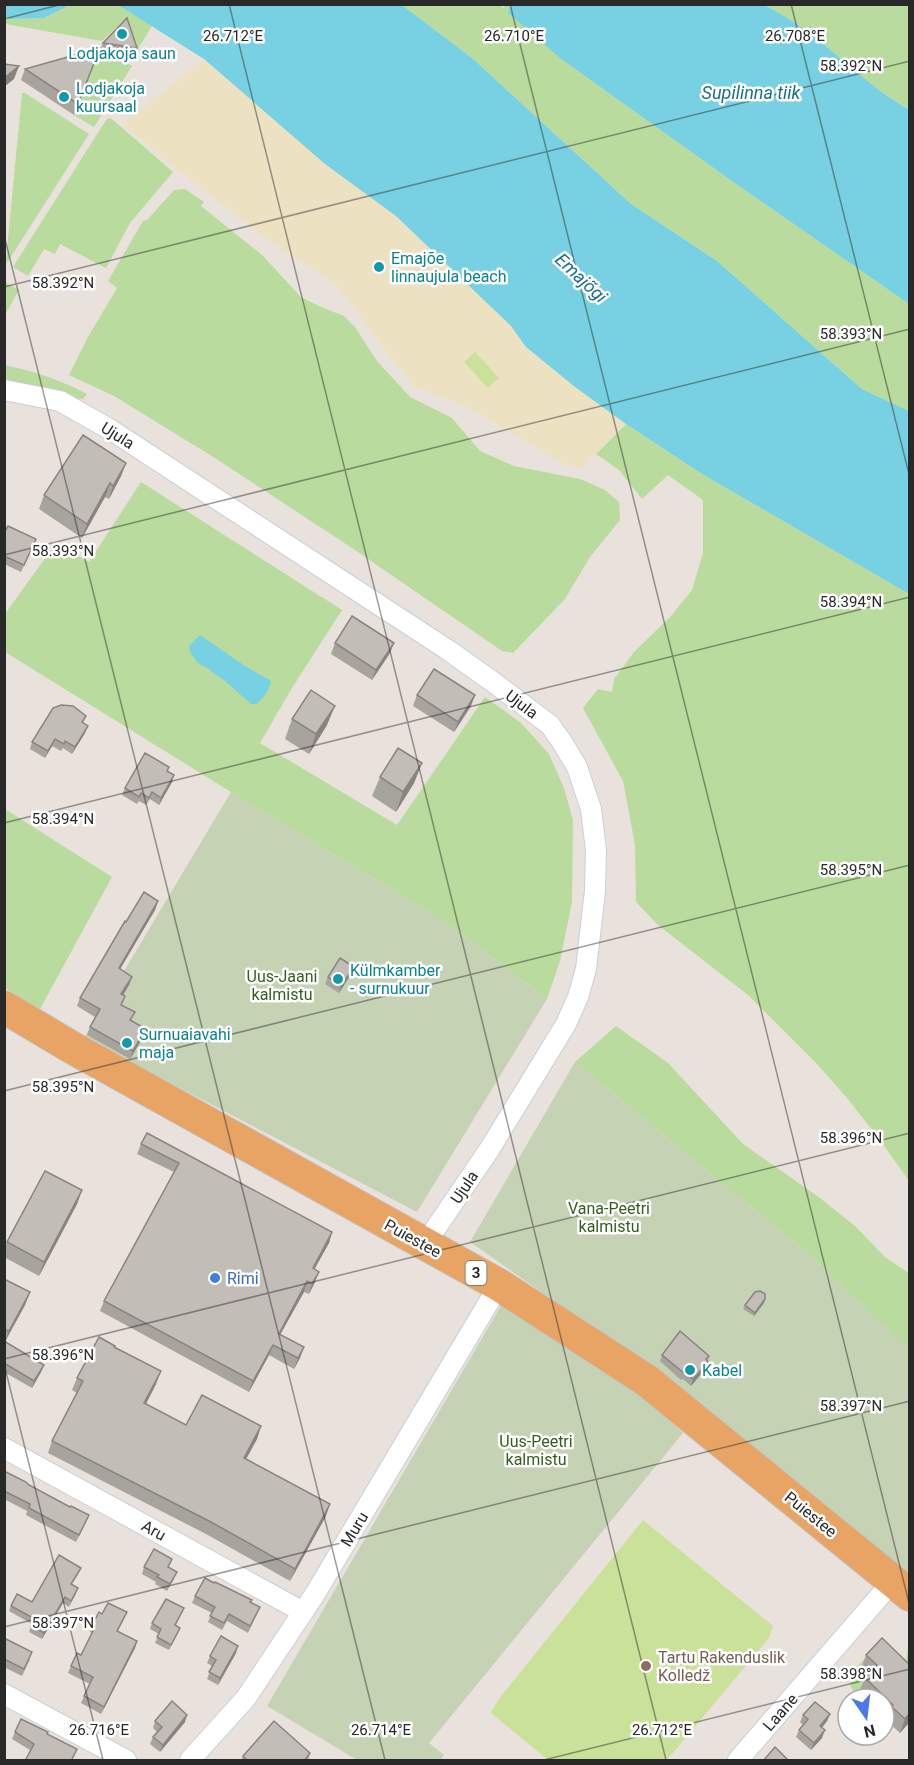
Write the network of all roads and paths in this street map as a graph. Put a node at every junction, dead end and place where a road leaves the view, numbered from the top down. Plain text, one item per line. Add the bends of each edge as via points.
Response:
1 (4, 390) edge
2 (4, 1007) edge
3 (425, 1244) junction
4 (499, 1285) junction
5 (4, 1448) edge
6 (901, 1588) edge
7 (303, 1612) junction
8 (4, 1694) edge
9 (126, 1761) edge
10 (190, 1761) edge
11 (738, 1761) edge

1 - 3 street, Ujula via 60,401 111,430 447,650 550,725 577,767 591,809 596,850 586,969 578,997 566,1024 495,1140
2 - 3 highway, Puiestee / 3
3 - 4 highway, Puiestee / 3
4 - 6 highway, Puiestee / 3 via 646,1380
4 - 7 street, Muru
5 - 7 street, Aru
6 - 11 street, Laane
7 - 10 street, Muru via 246,1698
8 - 9 street

